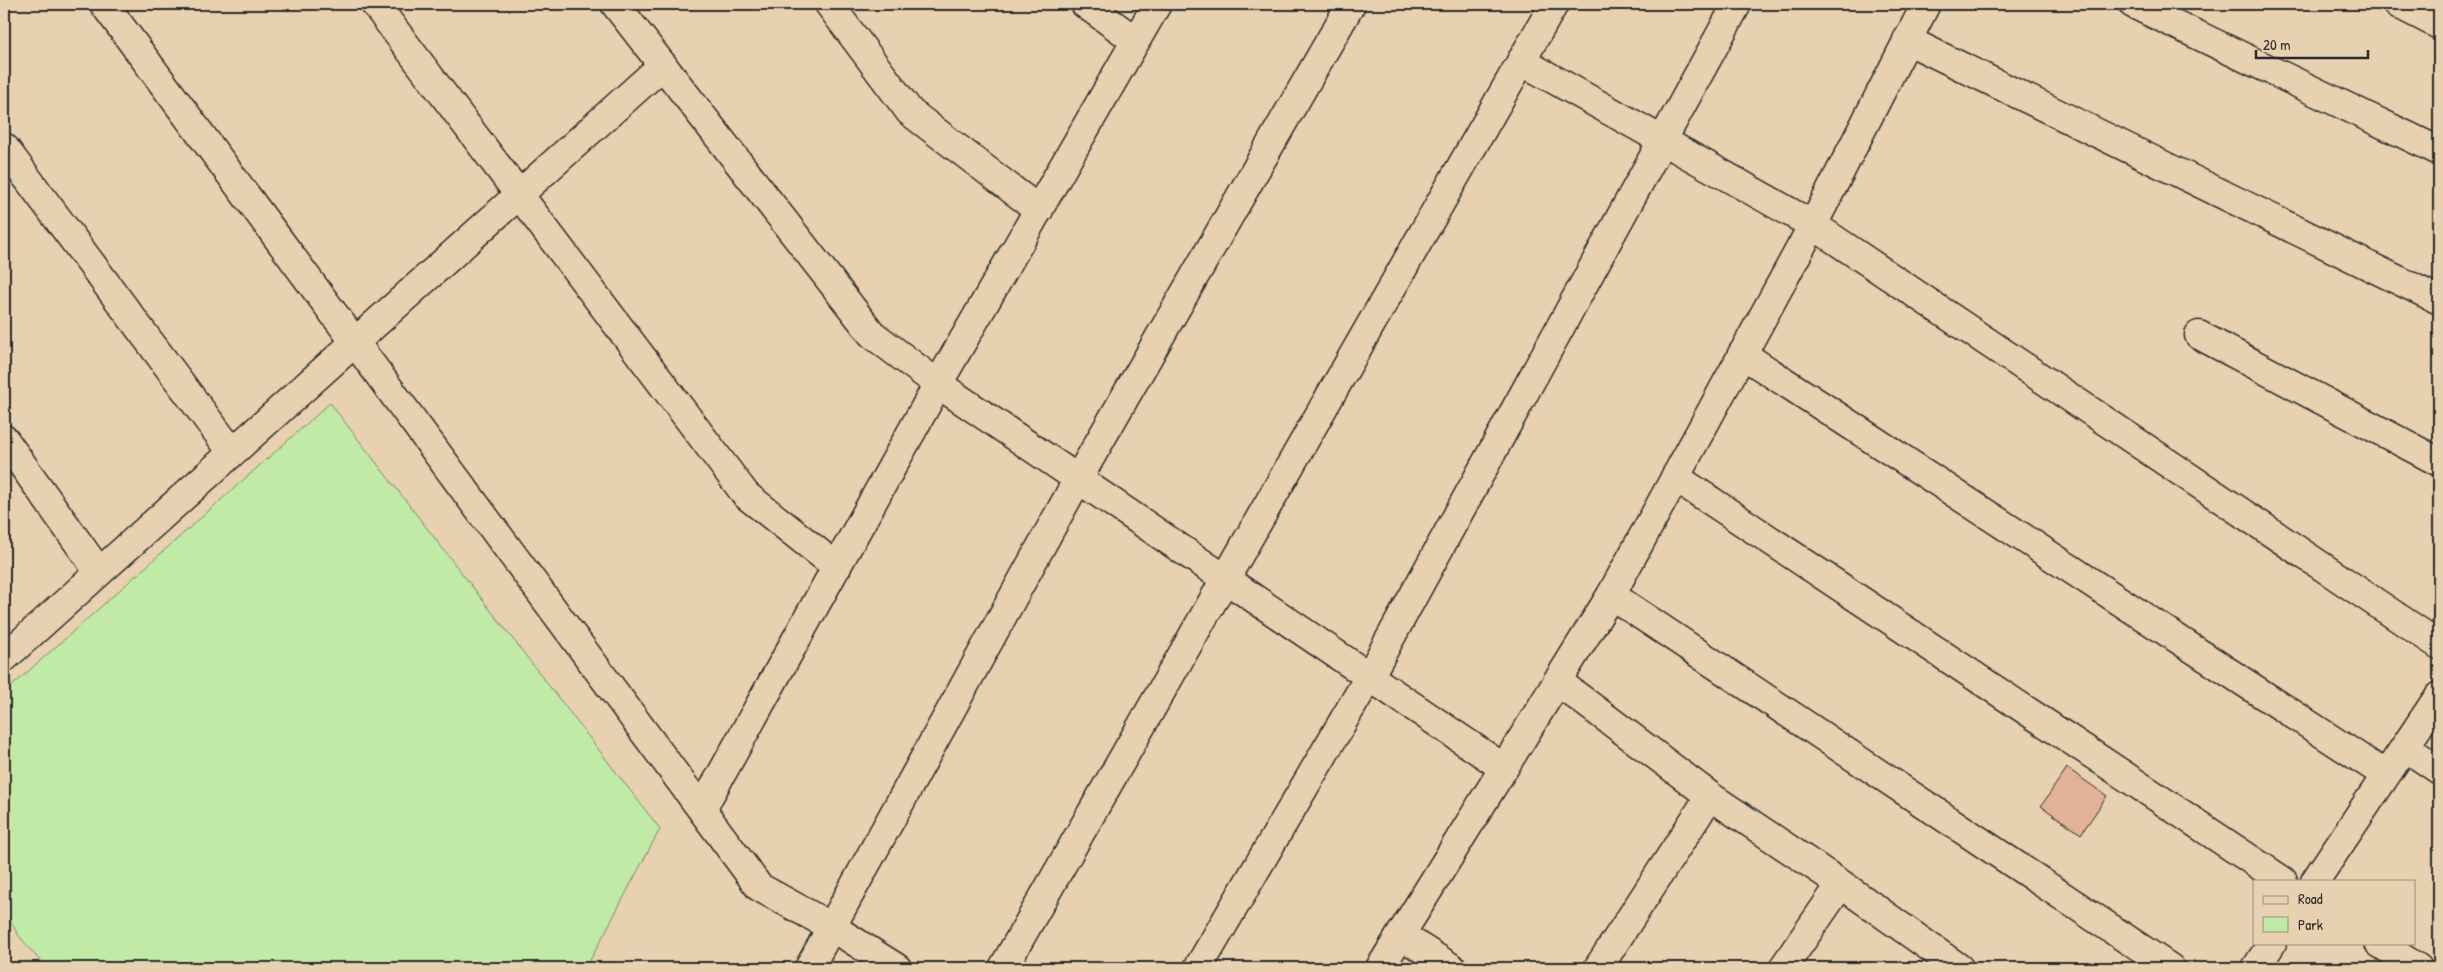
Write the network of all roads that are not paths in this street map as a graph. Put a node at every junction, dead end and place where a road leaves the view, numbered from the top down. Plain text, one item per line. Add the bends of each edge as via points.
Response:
1 (104, 4) edge
2 (375, 4) edge
3 (615, 4) edge
4 (829, 4) edge
5 (1085, 4) edge
6 (1157, 4) edge
7 (1351, 4) edge
8 (1554, 4) edge
9 (1737, 4) edge
10 (1926, 4) edge
11 (2134, 4) edge
12 (2398, 4) edge
13 (2439, 25) edge
14 (1136, 40) junction
15 (1907, 40) junction
16 (1521, 61) junction
17 (662, 65) junction
18 (1662, 140) junction
19 (4, 147) edge
20 (2439, 151) edge
21 (520, 193) junction
22 (1039, 210) junction
23 (1814, 225) junction
24 (2439, 300) edge
25 (2199, 335) dead end
26 (355, 341) junction
27 (1742, 354) junction
28 (938, 384) junction
29 (4, 439) edge
30 (232, 452) junction
31 (2439, 462) edge
32 (1675, 476) junction
33 (1078, 479) junction
34 (837, 567) junction
35 (99, 572) junction
36 (1225, 578) junction
37 (1611, 595) junction
38 (2439, 645) edge
39 (4, 658) edge
40 (1369, 677) junction
41 (1557, 681) junction
42 (2439, 696) edge
43 (2405, 747) junction
44 (1504, 768) junction
45 (2439, 770) edge
46 (2386, 775) junction
47 (1710, 796) junction
48 (702, 809) junction
49 (2281, 880) edge
50 (2316, 880) edge
51 (1841, 884) junction
52 (830, 926) junction
53 (1401, 935) junction
54 (2271, 944) edge
55 (2382, 944) edge
56 (809, 968) edge
57 (897, 968) edge
58 (1003, 968) edge
59 (1198, 968) edge
60 (1380, 968) edge
61 (1452, 968) edge
62 (1598, 968) edge
63 (1783, 968) edge
64 (1959, 968) edge
65 (2170, 968) edge
66 (2256, 968) edge
67 (2418, 968) edge

1 - 26 street
2 - 21 street
3 - 17 street
4 - 22 street via 910,112
5 - 14 street
6 - 14 street
7 - 33 street
8 - 16 street
9 - 18 street
10 - 15 street
11 - 20 street
12 - 13 street
14 - 22 street
15 - 23 street
15 - 24 street
16 - 18 street
16 - 36 street
17 - 21 street
17 - 28 street via 872,334
18 - 23 street
18 - 40 street
19 - 30 street
21 - 26 street
21 - 34 street via 746,495
22 - 28 street
23 - 27 street
23 - 38 street
25 - 31 street
26 - 30 street
26 - 48 street
27 - 32 street
27 - 46 street
28 - 33 street
28 - 34 street
29 - 35 street
30 - 35 street
32 - 37 street
32 - 49 street
33 - 36 street
33 - 52 street
34 - 48 street
35 - 39 street
36 - 40 street
36 - 58 street
37 - 41 street
37 - 65 street
40 - 44 street
40 - 59 street
41 - 44 street
41 - 47 street
42 - 43 street
43 - 45 street
43 - 46 street
44 - 53 street
46 - 50 street
47 - 51 street
47 - 62 street
48 - 52 street via 760,887
51 - 63 street
51 - 64 street
52 - 56 street
52 - 57 street
53 - 60 street
53 - 61 street
54 - 66 street
55 - 67 street

